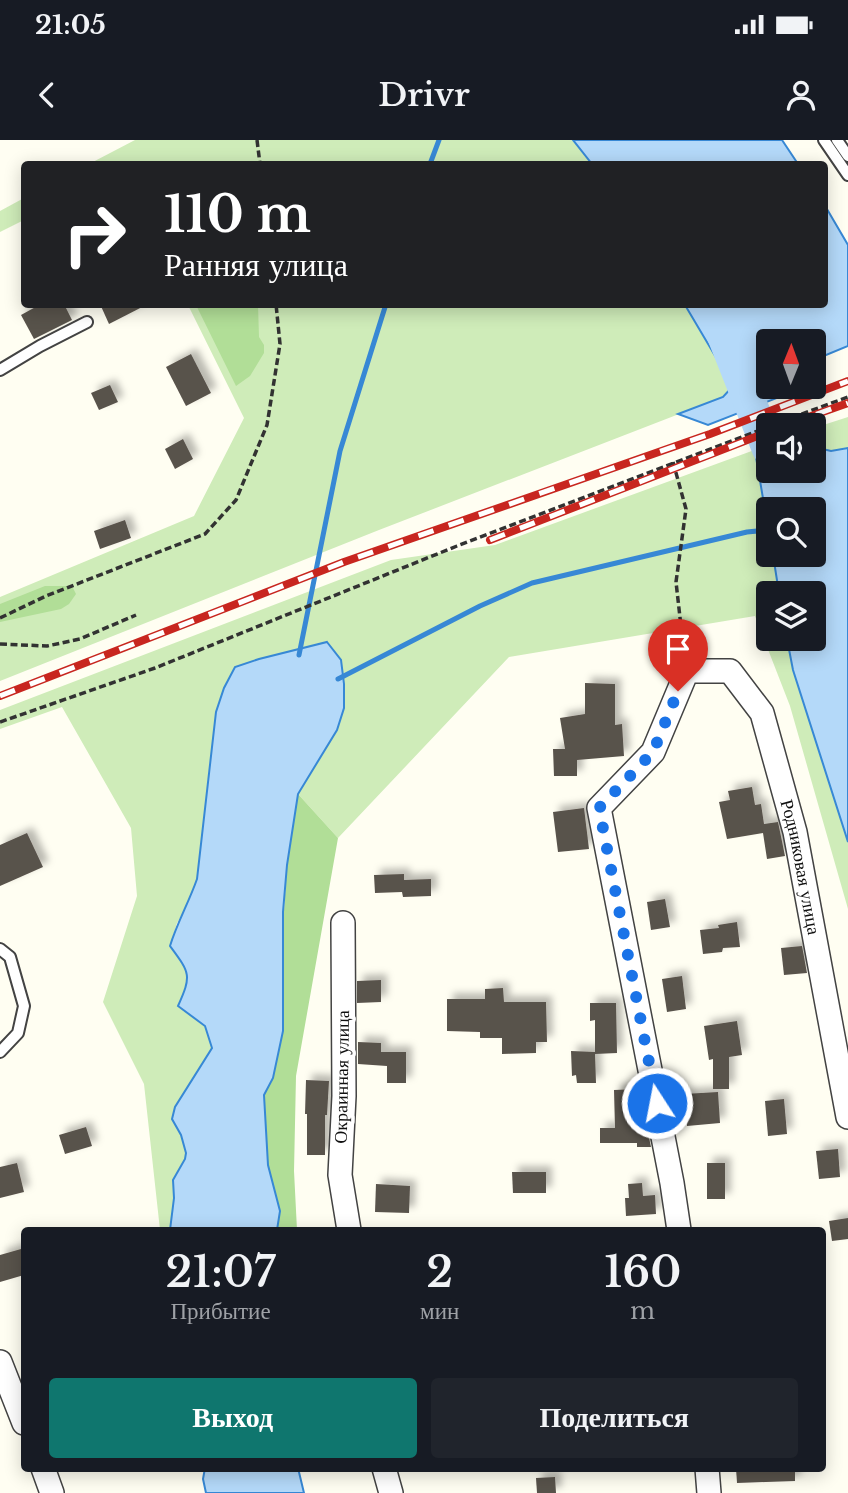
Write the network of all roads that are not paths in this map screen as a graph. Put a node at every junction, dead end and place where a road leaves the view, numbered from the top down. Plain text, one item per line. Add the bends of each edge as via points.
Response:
1 (824, 140) edge
2 (837, 140) edge
3 (848, 156) edge
4 (848, 175) edge
5 (87, 323) dead end
6 (0, 369) edge
7 (344, 923) dead end
8 (0, 949) edge
9 (0, 1052) edge
10 (848, 1117) edge
11 (349, 1227) edge
12 (679, 1227) edge
13 (0, 1362) edge
14 (21, 1415) edge
15 (44, 1472) edge
16 (385, 1472) edge
17 (707, 1472) edge
18 (52, 1493) edge
19 (391, 1493) edge
20 (709, 1493) edge

1 - 4 lane
2 - 3 lane
5 - 6 lane
7 - 11 street, Окраинная улица via 340,1175
8 - 9 lane via 10,957 24,1006 19,1033
10 - 12 street, Родниковая улица via 795,832 762,713 730,671 687,671 653,752 599,808
13 - 14 street
15 - 18 street
16 - 19 street
17 - 20 street

